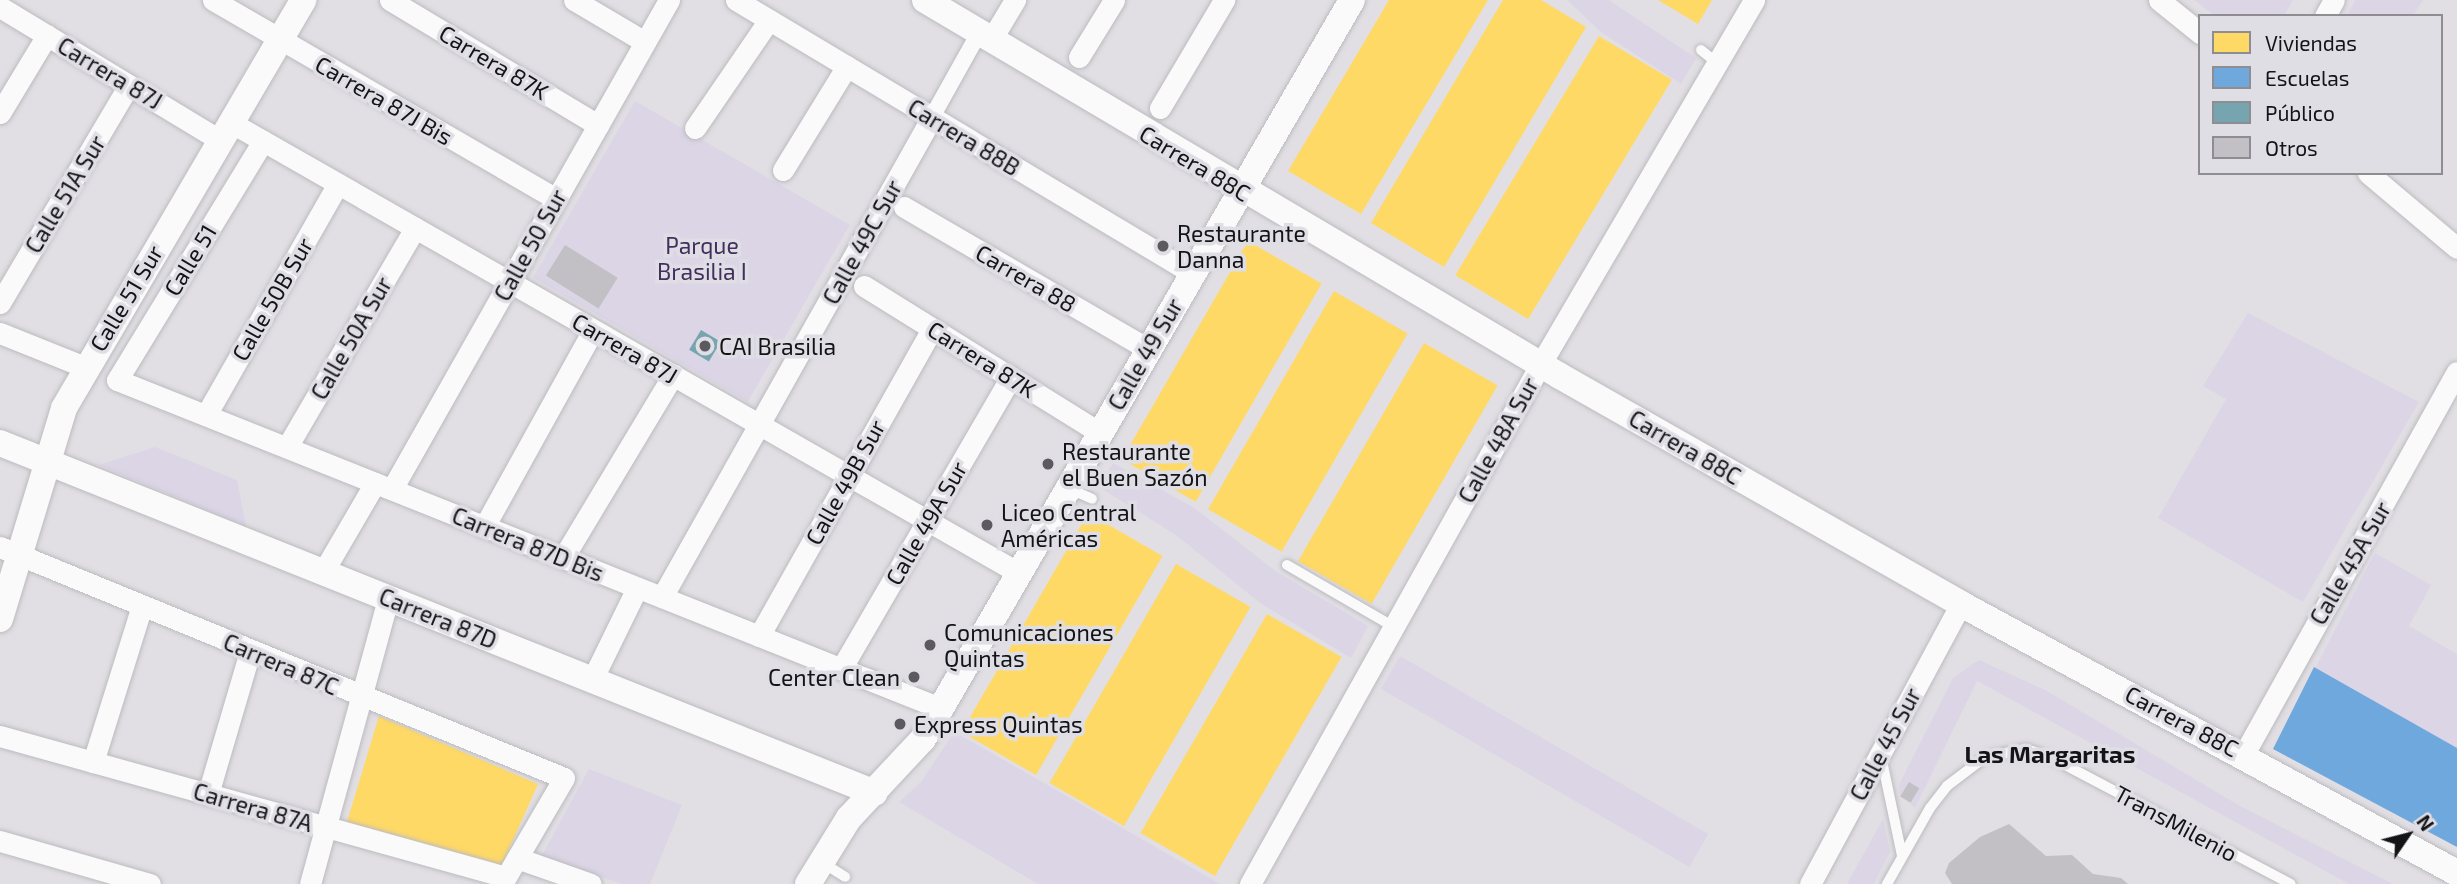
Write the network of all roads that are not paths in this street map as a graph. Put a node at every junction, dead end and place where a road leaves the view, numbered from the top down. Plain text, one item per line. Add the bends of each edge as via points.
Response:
1 (213, 0) edge
2 (303, 0) edge
3 (390, 0) edge
4 (574, 0) edge
5 (669, 0) edge
6 (736, 0) edge
7 (925, 0) edge
8 (1015, 0) edge
9 (1114, 0) edge
10 (1224, 0) edge
11 (1352, 0) edge
12 (1754, 0) edge
13 (2159, 0) edge
14 (0, 7) edge
15 (769, 20) junction
16 (2198, 31) edge
17 (47, 35) junction
18 (985, 36) junction
19 (280, 39) junction
20 (645, 42) junction
21 (1079, 57) dead end
22 (846, 66) junction
23 (129, 85) junction
24 (1160, 108) dead end
25 (0, 113) edge
26 (932, 117) junction
27 (598, 125) junction
28 (695, 128) dead end
29 (225, 131) junction
30 (263, 141) junction
31 (783, 170) dead end
32 (2370, 175) edge
33 (338, 184) junction
34 (1240, 190) junction
35 (556, 200) junction
36 (904, 207) dead end
37 (415, 228) junction
38 (2457, 248) edge
39 (1192, 273) junction
40 (509, 282) junction
41 (864, 286) dead end
42 (0, 303) edge
43 (932, 329) junction
44 (593, 330) junction
45 (0, 333) edge
46 (1148, 349) junction
47 (1540, 365) junction
48 (85, 367) junction
49 (2457, 372) edge
50 (673, 375) junction
51 (1011, 377) junction
52 (117, 380) joint
53 (206, 415) junction
54 (759, 424) junction
55 (1100, 433) junction
56 (0, 443) edge
57 (287, 447) junction
58 (45, 460) junction
59 (849, 476) junction
60 (384, 486) junction
61 (1068, 488) junction
62 (1092, 499) dead end
63 (928, 521) junction
64 (484, 527) junction
65 (9, 551) edge
66 (563, 558) junction
67 (1287, 565) dead end
68 (323, 572) junction
69 (1018, 573) junction
70 (637, 588) junction
71 (662, 597) junction
72 (388, 598) junction
73 (1961, 604) junction
74 (142, 606) junction
75 (0, 619) edge
76 (1394, 627) junction
77 (759, 636) junction
78 (250, 651) junction
79 (841, 669) junction
80 (592, 680) junction
81 (361, 698) junction
82 (940, 708) junction
83 (0, 736) edge
84 (1880, 753) junction
85 (2244, 754) junction
86 (93, 762) junction
87 (875, 793) junction
88 (208, 794) junction
89 (326, 827) junction
90 (0, 841) edge
91 (1902, 856) junction
92 (517, 858) junction
93 (815, 873) edge
94 (2457, 873) edge
95 (845, 877) dead end
96 (150, 884) edge
97 (310, 884) edge
98 (591, 884) edge
99 (1250, 884) edge
100 (1810, 884) edge
101 (1887, 884) edge
102 (2291, 884) edge

1 - 19 street, Carrera 87J Bis
2 - 19 street, Calle 51 Sur
3 - 27 street, Carrera 87K
4 - 20 street
5 - 20 street, Calle 50 Sur
6 - 15 street, Carrera 88B
7 - 18 street, Carrera 88C
8 - 18 street, Calle 49C Sur
9 - 21 street
10 - 24 street
11 - 34 street, Calle 49 Sur
12 - 47 street, Calle 48A Sur via 1709,57
13 - 16 street
14 - 17 street, Carrera 87J
15 - 22 street, Carrera 88B
15 - 28 street
17 - 23 street, Carrera 87J
17 - 25 street
18 - 26 street, Calle 49C Sur
18 - 34 street, Carrera 88C
19 - 29 street, Calle 51 Sur
19 - 35 street, Carrera 87J Bis
20 - 27 street, Calle 50 Sur
22 - 26 street, Carrera 88B
22 - 31 street
23 - 29 street, Carrera 87J
23 - 42 street, Calle 51A Sur
26 - 39 street, Carrera 88B
26 - 54 street, Calle 49C Sur
27 - 35 street, Calle 50 Sur
29 - 30 street, Carrera 87J
29 - 48 street, Calle 51 Sur
30 - 33 street, Carrera 87J
30 - 52 street, Calle 51
32 - 38 street
33 - 37 street, Carrera 87J
33 - 53 street, Calle 50B Sur
34 - 39 street, Calle 49 Sur
34 - 47 street, Carrera 88C
35 - 40 street, Calle 50 Sur
36 - 46 street, Carrera 88
37 - 40 street, Carrera 87J
37 - 57 street, Calle 50A Sur
39 - 46 street, Calle 49 Sur
40 - 44 street, Carrera 87J
40 - 60 street, Calle 50 Sur
41 - 43 street, Carrera 87K
43 - 51 street, Carrera 87K
43 - 59 street, Calle 49B Sur
44 - 50 street, Carrera 87J
44 - 64 street
45 - 48 street
46 - 55 street, Calle 49 Sur
47 - 73 street, Carrera 88C
47 - 76 street, Calle 48A Sur
48 - 58 street, Calle 51 Sur
49 - 85 street, Calle 45A Sur
50 - 54 street, Carrera 87J
50 - 66 street
51 - 55 street, Carrera 87K
51 - 63 street, Calle 49A Sur
52 - 53 street, Carrera 87D Bis
53 - 57 street, Carrera 87D Bis
54 - 59 street, Carrera 87J
54 - 71 street, Calle 49C Sur
55 - 61 street, Calle 49 Sur
56 - 58 street, Carrera 87D
57 - 60 street, Carrera 87D Bis
58 - 65 street, Calle 51 Sur
58 - 68 street, Carrera 87D
59 - 63 street, Carrera 87J
59 - 77 street, Calle 49B Sur
60 - 64 street, Carrera 87D Bis
60 - 68 street, Calle 50 Sur
61 - 62 lane
61 - 69 street, Calle 49 Sur
63 - 69 street, Carrera 87J
63 - 79 street, Calle 49A Sur
64 - 66 street, Carrera 87D Bis
65 - 74 street, Carrera 87C
65 - 75 street, Calle 51 Sur
66 - 70 street, Carrera 87D Bis
67 - 76 lane
68 - 72 street, Carrera 87D
69 - 82 street, Calle 49 Sur
70 - 71 street, Carrera 87D Bis
70 - 80 street
71 - 77 street, Carrera 87D Bis
72 - 80 street, Carrera 87D
72 - 81 street
73 - 84 street, Calle 45 Sur
73 - 85 street, Carrera 88C
74 - 78 street, Carrera 87C
74 - 86 street
76 - 99 street, Calle 48A Sur
77 - 79 street, Carrera 87D Bis
78 - 81 street, Carrera 87C
78 - 88 street
79 - 82 street, Carrera 87D Bis
80 - 87 street, Carrera 87D
81 - 89 street
81 - 92 street, Carrera 87C via 564,778
82 - 87 street, Calle 49 Sur via 907,760
83 - 86 street, Carrera 87A
84 - 91 lane
84 - 100 street, Calle 45 Sur
85 - 94 street, Carrera 88C
86 - 88 street, Carrera 87A
87 - 93 street, Calle 49 Sur via 849,818
88 - 89 street, Carrera 87A
89 - 92 street, Carrera 87A via 506,877
89 - 97 street
90 - 96 street
91 - 101 lane, TransMilenio
91 - 102 lane, TransMilenio via 1930,808 1965,771 1984,757 2026,749 2050,757
92 - 98 street
93 - 95 lane

